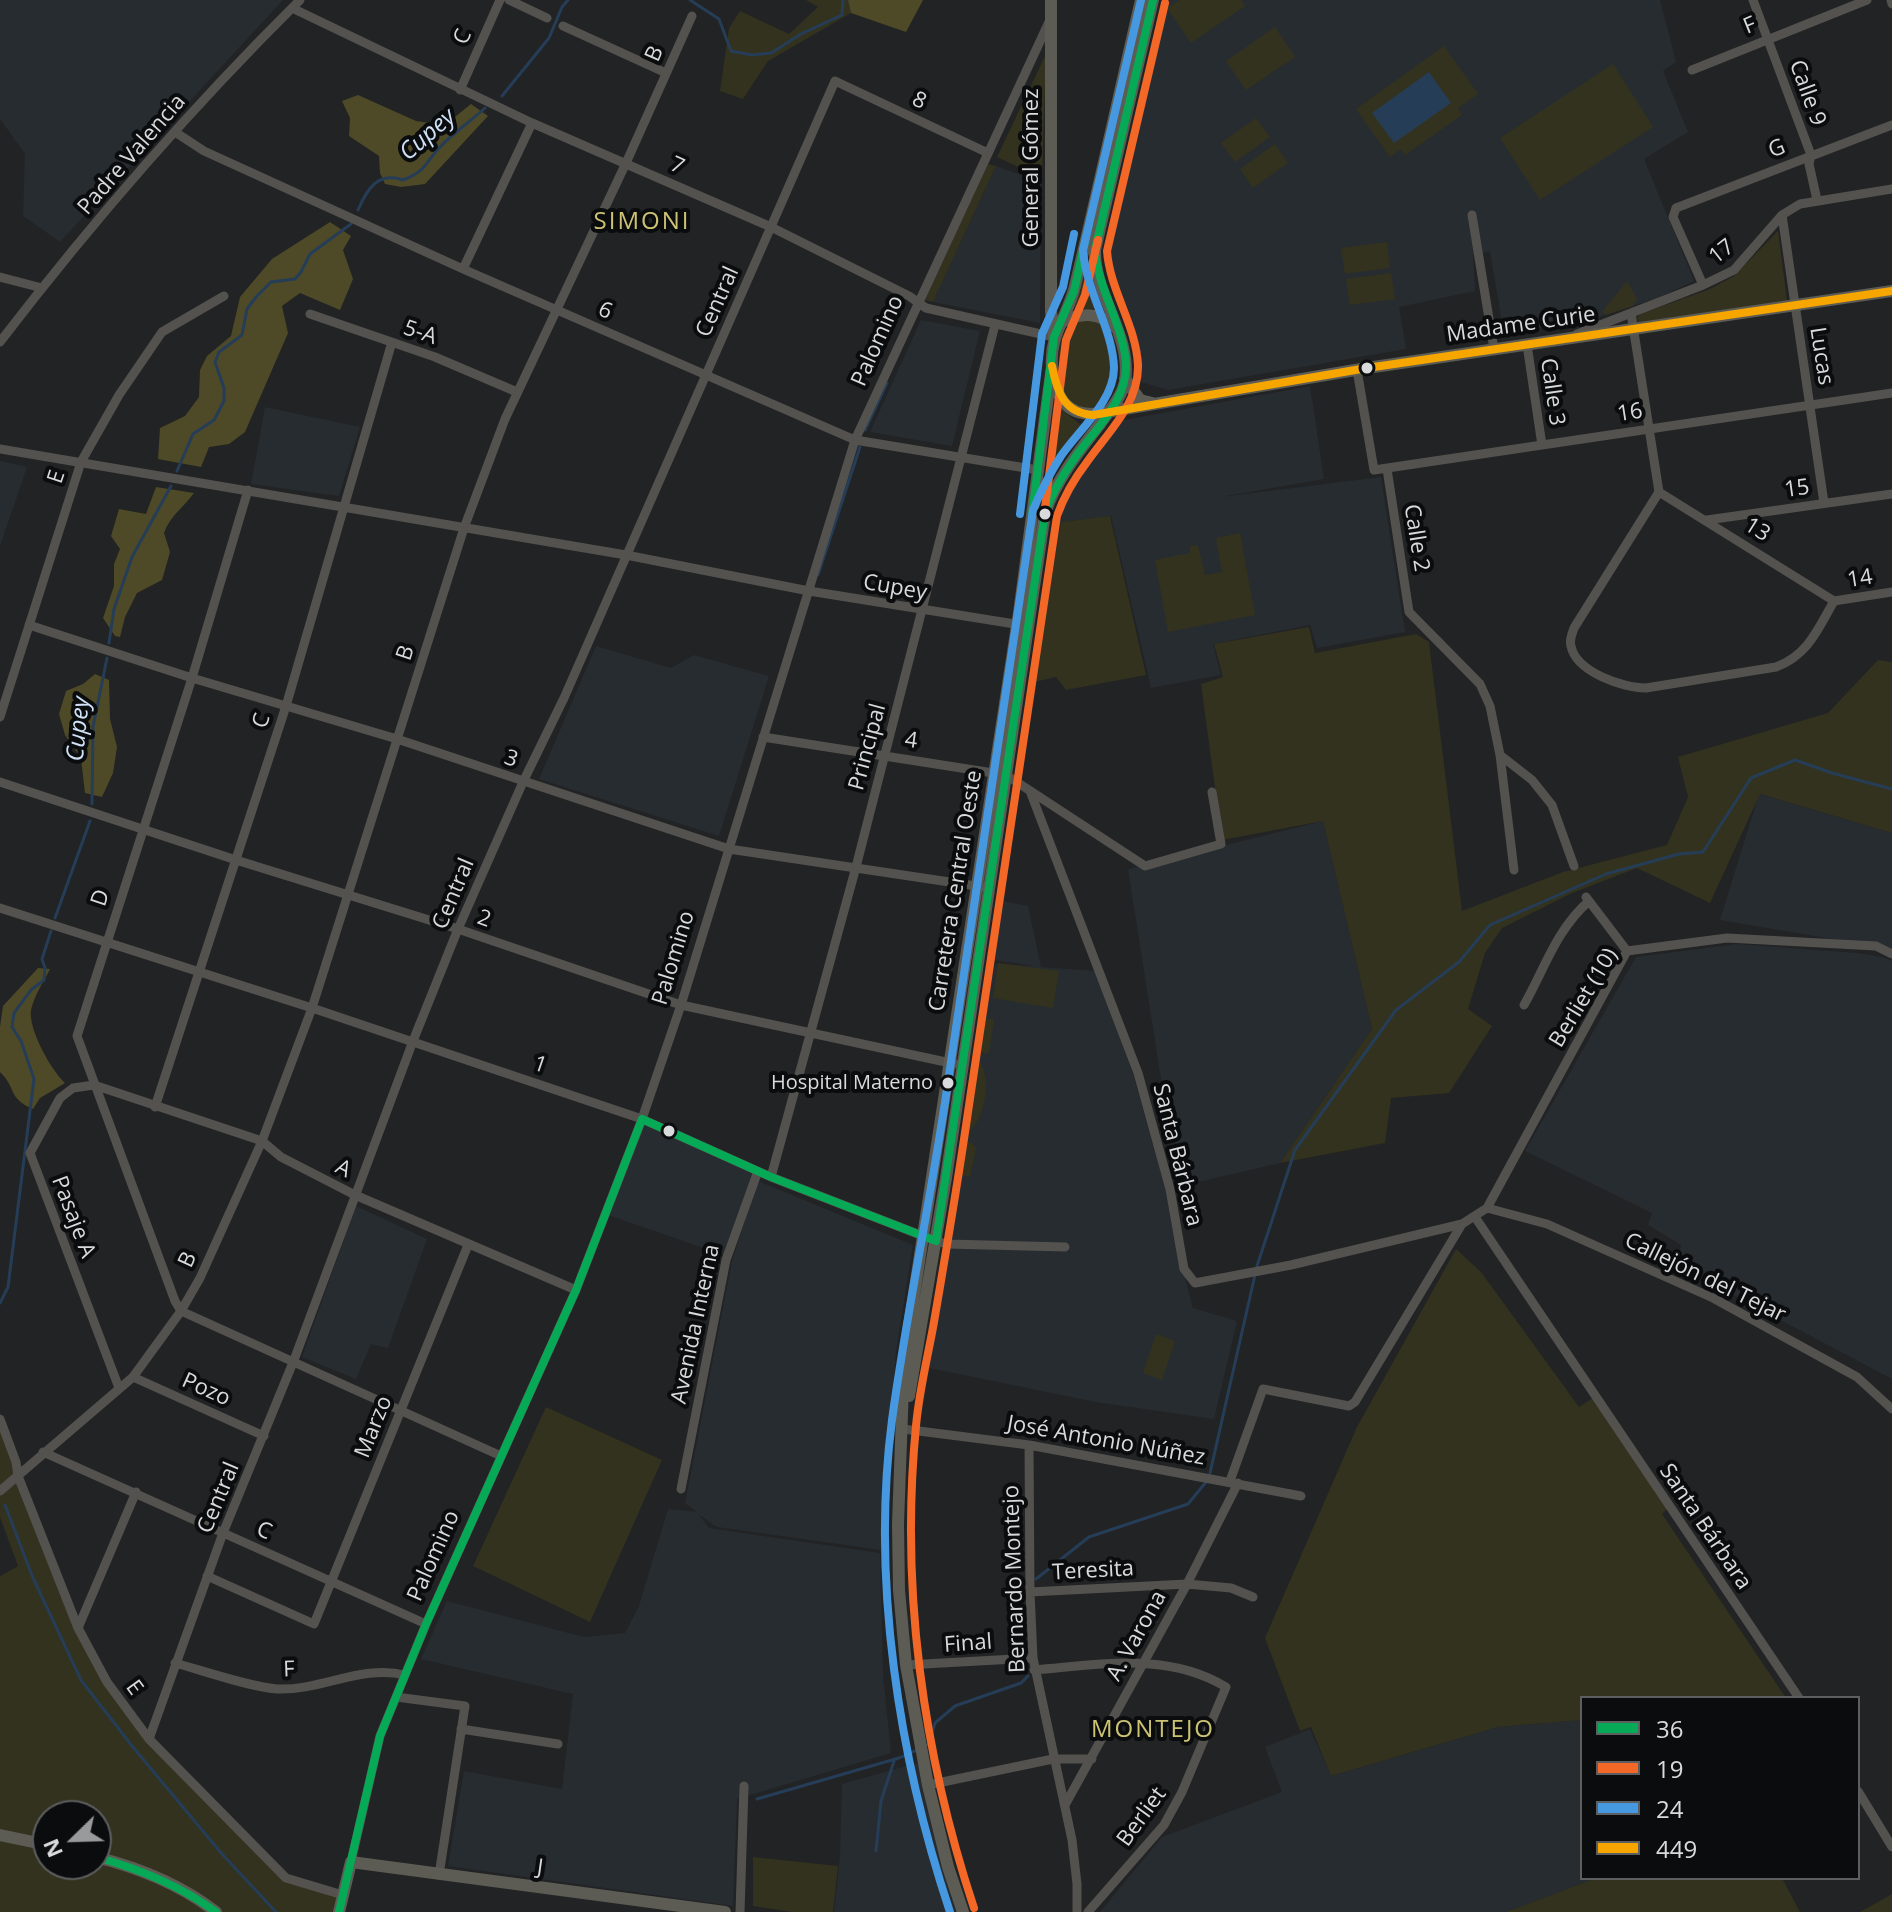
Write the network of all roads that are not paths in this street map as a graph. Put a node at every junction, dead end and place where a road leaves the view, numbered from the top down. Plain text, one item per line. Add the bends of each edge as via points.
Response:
1 (500, 0) edge
2 (509, 0) edge
3 (1051, 0) edge
4 (1141, 0) edge
5 (1153, 0) edge
6 (1753, 0) edge
7 (1867, 0) edge
8 (296, 4) edge
9 (692, 16) dead end
10 (1052, 17) junction
11 (547, 18) dead end
12 (563, 26) dead end
13 (1768, 38) junction
14 (1692, 70) dead end
15 (666, 73) junction
16 (835, 81) joint
17 (460, 90) junction
18 (532, 123) junction
19 (1892, 125) edge
20 (175, 132) junction
21 (988, 153) junction
22 (1811, 155) junction
23 (626, 163) junction
24 (1892, 189) edge
25 (1817, 200) junction
26 (1472, 215) dead end
27 (1782, 215) junction
28 (771, 227) junction
29 (463, 269) junction
30 (0, 277) edge
31 (1703, 285) junction
32 (42, 288) junction
33 (1892, 291) edge
34 (224, 296) dead end
35 (917, 303) junction
36 (1795, 307) junction
37 (556, 309) junction
38 (1631, 313) junction
39 (310, 314) dead end
40 (1062, 322) junction
41 (995, 325) junction
42 (1116, 328) junction
43 (1634, 328) junction
44 (1054, 337) junction
45 (1563, 339) junction
46 (0, 342) edge
47 (392, 342) junction
48 (1527, 345) junction
49 (1494, 349) junction
50 (1052, 366) junction
51 (1357, 370) junction
52 (705, 374) junction
53 (1125, 379) junction
54 (517, 392) junction
55 (1892, 393) edge
56 (1156, 403) junction
57 (1810, 406) junction
58 (1110, 411) junction
59 (1073, 412) junction
60 (1650, 428) junction
61 (1095, 430) junction
62 (855, 440) junction
63 (1542, 445) junction
64 (0, 449) edge
65 (960, 457) junction
66 (81, 462) junction
67 (1387, 469) junction
68 (1038, 470) junction
69 (248, 490) junction
70 (1659, 492) junction
71 (1892, 494) edge
72 (1824, 503) junction
73 (344, 506) junction
74 (1707, 520) junction
75 (464, 528) junction
76 (626, 555) junction
77 (809, 591) junction
78 (1892, 592) edge
79 (1834, 601) junction
80 (923, 611) junction
81 (29, 625) junction
82 (1023, 625) junction
83 (192, 678) junction
84 (286, 706) junction
85 (0, 717) edge
86 (763, 737) junction
87 (397, 739) junction
88 (1500, 755) junction
89 (885, 756) junction
90 (1000, 773) junction
91 (0, 782) edge
92 (523, 782) junction
93 (1030, 791) junction
94 (1212, 792) dead end
95 (142, 829) junction
96 (729, 849) junction
97 (236, 860) junction
98 (1574, 866) dead end
99 (856, 867) junction
100 (1514, 870) dead end
101 (984, 887) junction
102 (349, 895) junction
103 (0, 908) edge
104 (458, 929) junction
105 (106, 940) junction
106 (1627, 951) junction
107 (1892, 954) edge
108 (199, 972) junction
109 (681, 1005) junction
110 (1524, 1005) dead end
111 (312, 1008) junction
112 (810, 1035) junction
113 (413, 1041) junction
114 (957, 1064) junction
115 (94, 1085) junction
116 (155, 1107) junction
117 (642, 1119) junction
118 (262, 1141) junction
119 (758, 1171) junction
120 (771, 1177) junction
121 (355, 1195) junction
122 (1487, 1208) junction
123 (1475, 1217) junction
124 (1462, 1224) junction
125 (930, 1240) junction
126 (468, 1245) junction
127 (1065, 1247) dead end
128 (576, 1290) junction
129 (181, 1311) junction
130 (294, 1360) junction
131 (133, 1377) junction
132 (119, 1388) junction
133 (1892, 1409) edge
134 (400, 1410) junction
135 (0, 1419) edge
136 (904, 1426) junction
137 (264, 1436) junction
138 (1029, 1445) junction
139 (43, 1452) junction
140 (501, 1456) junction
141 (18, 1476) junction
142 (1234, 1482) junction
143 (681, 1489) dead end
144 (0, 1491) edge
145 (136, 1492) junction
146 (1301, 1496) dead end
147 (223, 1533) junction
148 (207, 1576) junction
149 (330, 1581) junction
150 (1187, 1584) junction
151 (1030, 1592) junction
152 (1253, 1597) dead end
153 (426, 1624) junction
154 (78, 1628) junction
155 (1033, 1658) junction
156 (1143, 1661) junction
157 (175, 1663) junction
158 (906, 1665) junction
159 (1034, 1670) junction
160 (405, 1675) junction
161 (1798, 1696) edge
162 (396, 1697) junction
163 (461, 1729) junction
164 (149, 1739) junction
165 (558, 1744) dead end
166 (1053, 1759) junction
167 (1092, 1759) junction
168 (928, 1785) junction
169 (744, 1786) dead end
170 (1860, 1794) edge
171 (1065, 1805) junction
172 (0, 1835) edge
173 (32, 1842) edge
174 (1892, 1847) edge
175 (112, 1862) edge
176 (351, 1862) junction
177 (439, 1875) junction
178 (343, 1895) junction
179 (645, 1907) edge
180 (216, 1912) edge
181 (339, 1912) edge
182 (725, 1912) edge
183 (740, 1912) edge
184 (963, 1912) edge
185 (1077, 1912) edge
186 (1088, 1912) edge

1 - 17 street, C
2 - 11 street
3 - 10 main road, General Gómez
4 - 40 main road via 1074,291
5 - 42 main road via 1095,250 1095,266
6 - 13 street, Calle 9
7 - 13 street, F
8 - 17 street, 7
8 - 20 street, Padre Valencia
9 - 15 street, B
10 - 21 street, Palomino
10 - 44 main road, General Gómez
12 - 15 street
13 - 14 street, F
13 - 22 street, Calle 9
15 - 23 street, B
16 - 21 street, 8
16 - 28 street, Central
17 - 18 street, 7
18 - 23 street, 7
18 - 29 street
19 - 22 street, G
20 - 29 street, 6 via 204,151
20 - 32 street, Padre Valencia
21 - 35 street, Palomino
22 - 25 street, Calle 9
22 - 31 street, G via 1676,208 1673,217
23 - 28 street, 7
23 - 37 street, B
24 - 25 street, 17
25 - 27 street, 17
26 - 49 street
27 - 31 street, 17 via 1734,270
27 - 36 street, Lucas
28 - 35 street, 7
28 - 52 street, Central
29 - 37 street, 6
30 - 32 street
31 - 38 street, 17
32 - 46 street, Padre Valencia
33 - 36 main road, Madame Curie
34 - 66 street, E via 162,332
35 - 41 street, 7
35 - 62 street, Palomino
36 - 43 main road, Madame Curie
36 - 57 street, Lucas
37 - 52 street, 6
37 - 54 street, B
38 - 43 street
38 - 45 street, 17
39 - 47 street, 5-A
40 - 42 main road via 1093,314
40 - 44 main road
41 - 44 street, 7
41 - 65 street, Principal
42 - 53 main road
43 - 45 main road, Madame Curie
43 - 60 street
44 - 50 main road
45 - 48 main road, Madame Curie
47 - 54 street, 5-A
47 - 73 street, C
48 - 49 main road, Madame Curie
48 - 63 street, Calle 3
49 - 51 main road, Madame Curie
50 - 59 main road via 1062,401
50 - 68 main road, Carretera Central Oeste
51 - 56 main road, Madame Curie
51 - 67 street, 16 via 1374,470
52 - 62 street, 6
52 - 76 street, Central
53 - 56 main road via 1140,400
53 - 58 main road
54 - 75 street, B
55 - 57 street, 16
56 - 58 main road, Madame Curie
57 - 60 street, 16
57 - 72 street, Lucas
58 - 59 main road
58 - 61 main road, Carretera Central Oeste
59 - 61 main road
60 - 63 street, 16
60 - 70 street
61 - 82 main road, Carretera Central Oeste via 1050,497
62 - 65 street, 6
62 - 77 street, Palomino
63 - 67 street, 16
64 - 66 street, Cupey
65 - 68 street, 6
65 - 80 street, Principal
66 - 69 street, Cupey
66 - 81 street, E
67 - 88 street, Calle 2 via 1409,612 1480,684
68 - 82 main road, Carretera Central Oeste
69 - 73 street, Cupey
69 - 83 street, D
70 - 74 street, 13
70 - 79 street via 1574,628 1569,642 1584,665 1629,688 1776,667 1793,661 1806,648
71 - 72 street, 15
72 - 74 street, 15
73 - 75 street, Cupey
73 - 84 street, C
74 - 79 street, 13
75 - 76 street, Cupey
75 - 87 street, B
76 - 77 street, Cupey
76 - 92 street, Central
77 - 80 street, Cupey
77 - 86 street, Palomino
78 - 79 street, 14
80 - 82 street, Cupey
80 - 89 street, Principal
81 - 83 street, 3
81 - 85 street, E
82 - 90 main road, Carretera Central Oeste
83 - 84 street, 3
83 - 95 street, D
84 - 87 street, 3
84 - 97 street, C
86 - 89 street, 4
86 - 96 street, Palomino
87 - 92 street, 3
87 - 102 street, B
88 - 98 street via 1532,780 1552,805
88 - 100 street
89 - 90 street, 4
89 - 99 street, Principal
90 - 93 street
90 - 101 main road, Carretera Central Oeste
91 - 95 street, 2
92 - 96 street, 3
92 - 104 street, Central
93 - 94 street via 1145,866 1221,844
93 - 124 street, Santa Bárbara via 1138,1073 1170,1189 1184,1269 1195,1283
95 - 97 street, 2
95 - 105 street, D
96 - 99 street, 3
96 - 109 street, Palomino
97 - 102 street, 2
97 - 108 street, C
99 - 101 street, 3
99 - 112 street, Principal
101 - 114 main road, Carretera Central Oeste
102 - 104 street, 2
102 - 111 street, B
103 - 105 street, 1
104 - 109 street, 2
104 - 113 street, Central
105 - 108 street, 1
105 - 115 street, D via 77,1036
106 - 107 street, Berliet (10) via 1727,938 1876,946
106 - 110 street via 1587,898 1557,937
106 - 122 street, Berliet (10)
108 - 111 street, 1
108 - 116 street, C
109 - 112 street, 2
109 - 117 street, Palomino
111 - 113 street, 1
111 - 118 street, B
112 - 114 street, 2
112 - 120 street, Principal
113 - 117 street, 1
113 - 121 street, Central
114 - 125 main road, Carretera Central Oeste
115 - 116 street, A
115 - 129 street, D
115 - 132 street, Pasaje A via 73,1088 60,1098 30,1153
116 - 118 street, A
117 - 119 street, 1
117 - 128 street, Palomino
118 - 121 street, A via 281,1157
118 - 129 street, B
119 - 120 street, 1
119 - 143 street, Avenida Interna via 726,1260
120 - 125 street, 1
121 - 126 street, A
121 - 130 street, Central
122 - 123 street, Santa Bárbara
122 - 133 street, Callejón del Tejar via 1547,1224 1713,1298 1857,1377
123 - 124 street, Santa Bárbara
123 - 161 street, Santa Bárbara
124 - 142 street, A. Varona via 1355,1402 1349,1406 1263,1389
125 - 127 street, 1
125 - 136 main road, Carretera Central Oeste
126 - 128 street, A
126 - 134 street, Marzo
128 - 140 street, Palomino
129 - 130 street
129 - 131 street, B
130 - 134 street
130 - 137 street, Central
131 - 132 street, B
131 - 137 street, Pozo
132 - 139 street, B
134 - 140 street
134 - 149 street, Marzo
135 - 141 street, E
136 - 138 street, José Antonio Núñez
136 - 158 main road, Carretera Central Oeste via 898,1524
137 - 147 street, Central
138 - 142 street, José Antonio Núñez
138 - 151 street, Bernardo Montejo
139 - 141 street, B
139 - 145 street, C
140 - 153 street, Palomino
141 - 144 street, B
141 - 154 street, E
142 - 146 street, José Antonio Núñez
142 - 150 street, A. Varona
145 - 147 street, C
145 - 154 street
147 - 148 street, Central
147 - 149 street, C
148 - 149 street, Marzo via 314,1624
148 - 157 street, Central
149 - 153 street, C
150 - 151 street, Teresita
150 - 152 street, Teresita via 1231,1588
150 - 156 street, A. Varona
151 - 155 street, Bernardo Montejo
153 - 160 street, Palomino
154 - 164 street, E via 107,1682
155 - 158 street, Final
155 - 159 street, Bernardo Montejo
156 - 159 street
156 - 167 street, A. Varona
156 - 186 street, Berliet via 1193,1670 1226,1687 1164,1825
157 - 160 street, F via 275,1689 388,1671
157 - 164 street, Central
158 - 168 main road, Carretera Central Oeste
159 - 166 street, Bernardo Montejo
160 - 162 street, Palomino
162 - 163 street via 465,1706
162 - 176 street, Palomino via 380,1736
163 - 165 street
163 - 177 street
164 - 178 street, E via 286,1878
166 - 167 street
166 - 168 street
166 - 171 street, Bernardo Montejo
167 - 171 street, A. Varona
168 - 184 main road, Carretera Central Oeste
169 - 183 street
170 - 174 street
171 - 185 street, Bernardo Montejo
172 - 173 main road
175 - 180 main road via 175,1884
176 - 177 main road, J
176 - 178 main road, Palomino
177 - 179 main road, J
178 - 181 main road, Palomino
179 - 182 main road, J

